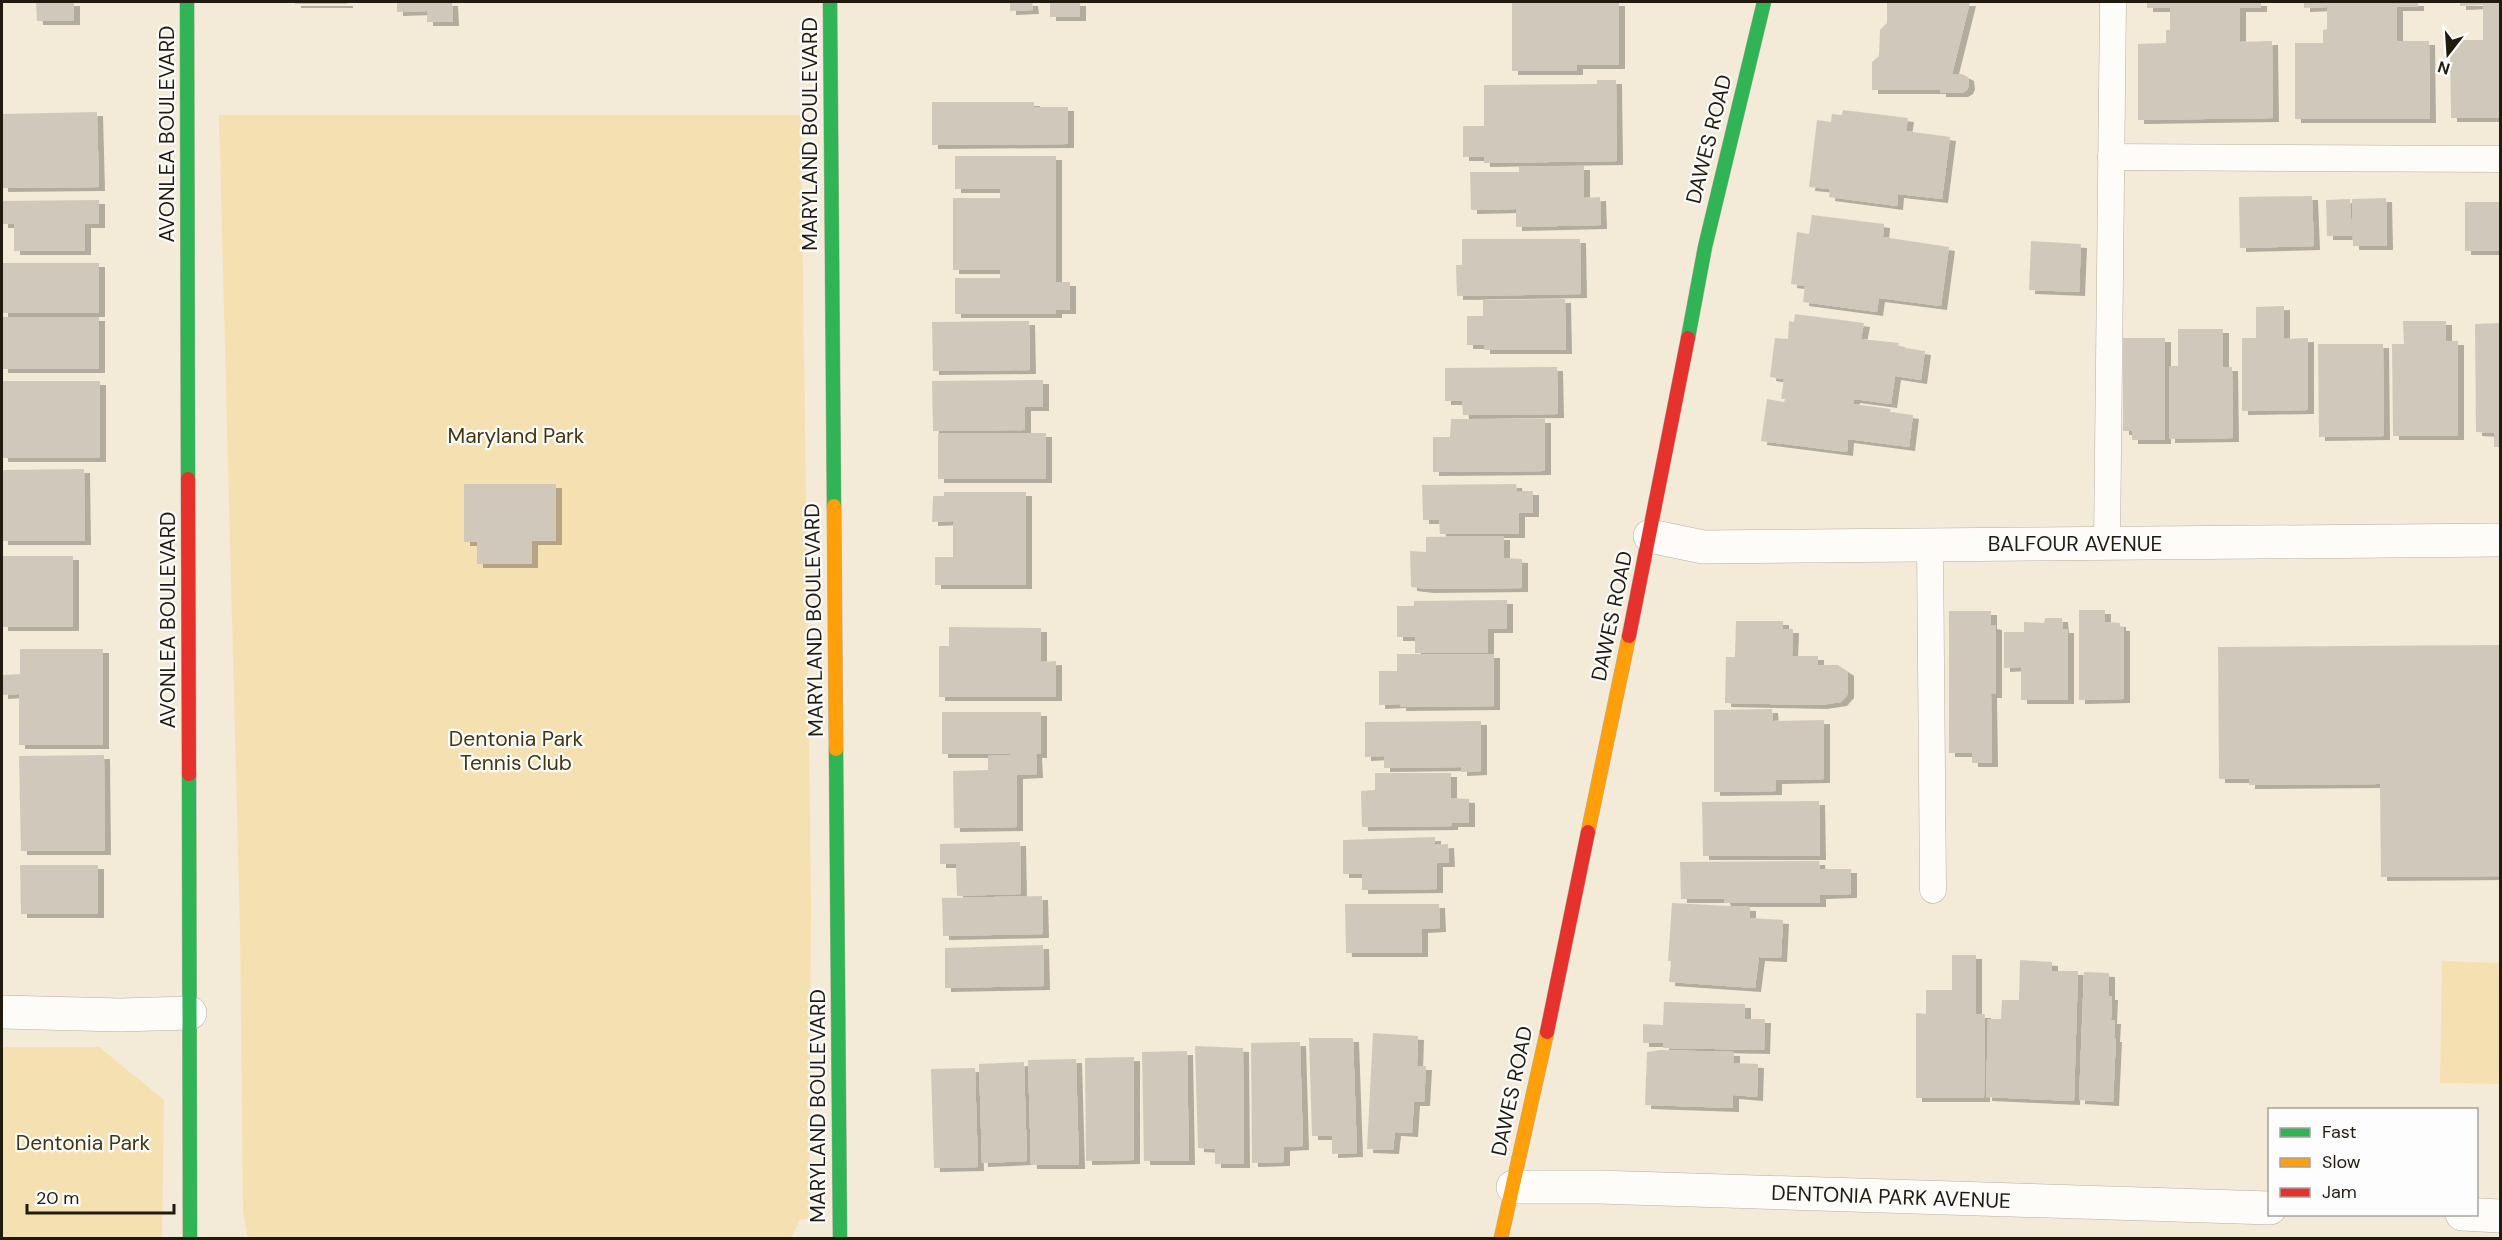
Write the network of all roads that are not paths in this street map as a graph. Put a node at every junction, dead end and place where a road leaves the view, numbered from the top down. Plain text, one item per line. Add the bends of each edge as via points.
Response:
1 (188, 2) edge
2 (830, 2) edge
3 (1764, 2) edge
4 (2113, 2) edge
5 (2111, 157) junction
6 (2500, 159) edge
7 (1650, 536) junction
8 (2500, 540) edge
9 (2107, 544) junction
10 (1930, 545) junction
11 (1933, 890) dead end
12 (2, 1012) edge
13 (190, 1013) junction
14 (1513, 1187) junction
15 (2268, 1208) edge
16 (2478, 1215) edge
17 (2500, 1216) edge
18 (190, 1239) edge
19 (840, 1239) edge
20 (1501, 1239) edge

1 - 13 street, AVONLEA BOULEVARD
2 - 19 street, MARYLAND BOULEVARD
3 - 7 street, DAWES ROAD via 1705,247
4 - 5 lane
5 - 6 lane
5 - 9 lane
7 - 10 street, BALFOUR AVENUE via 1703,546
7 - 14 street, DAWES ROAD
8 - 9 street, BALFOUR AVENUE
9 - 10 street, BALFOUR AVENUE
10 - 11 lane
12 - 13 street
13 - 18 street, AVONLEA BOULEVARD
14 - 15 street, DENTONIA PARK AVENUE
14 - 20 street, DAWES ROAD
16 - 17 street

